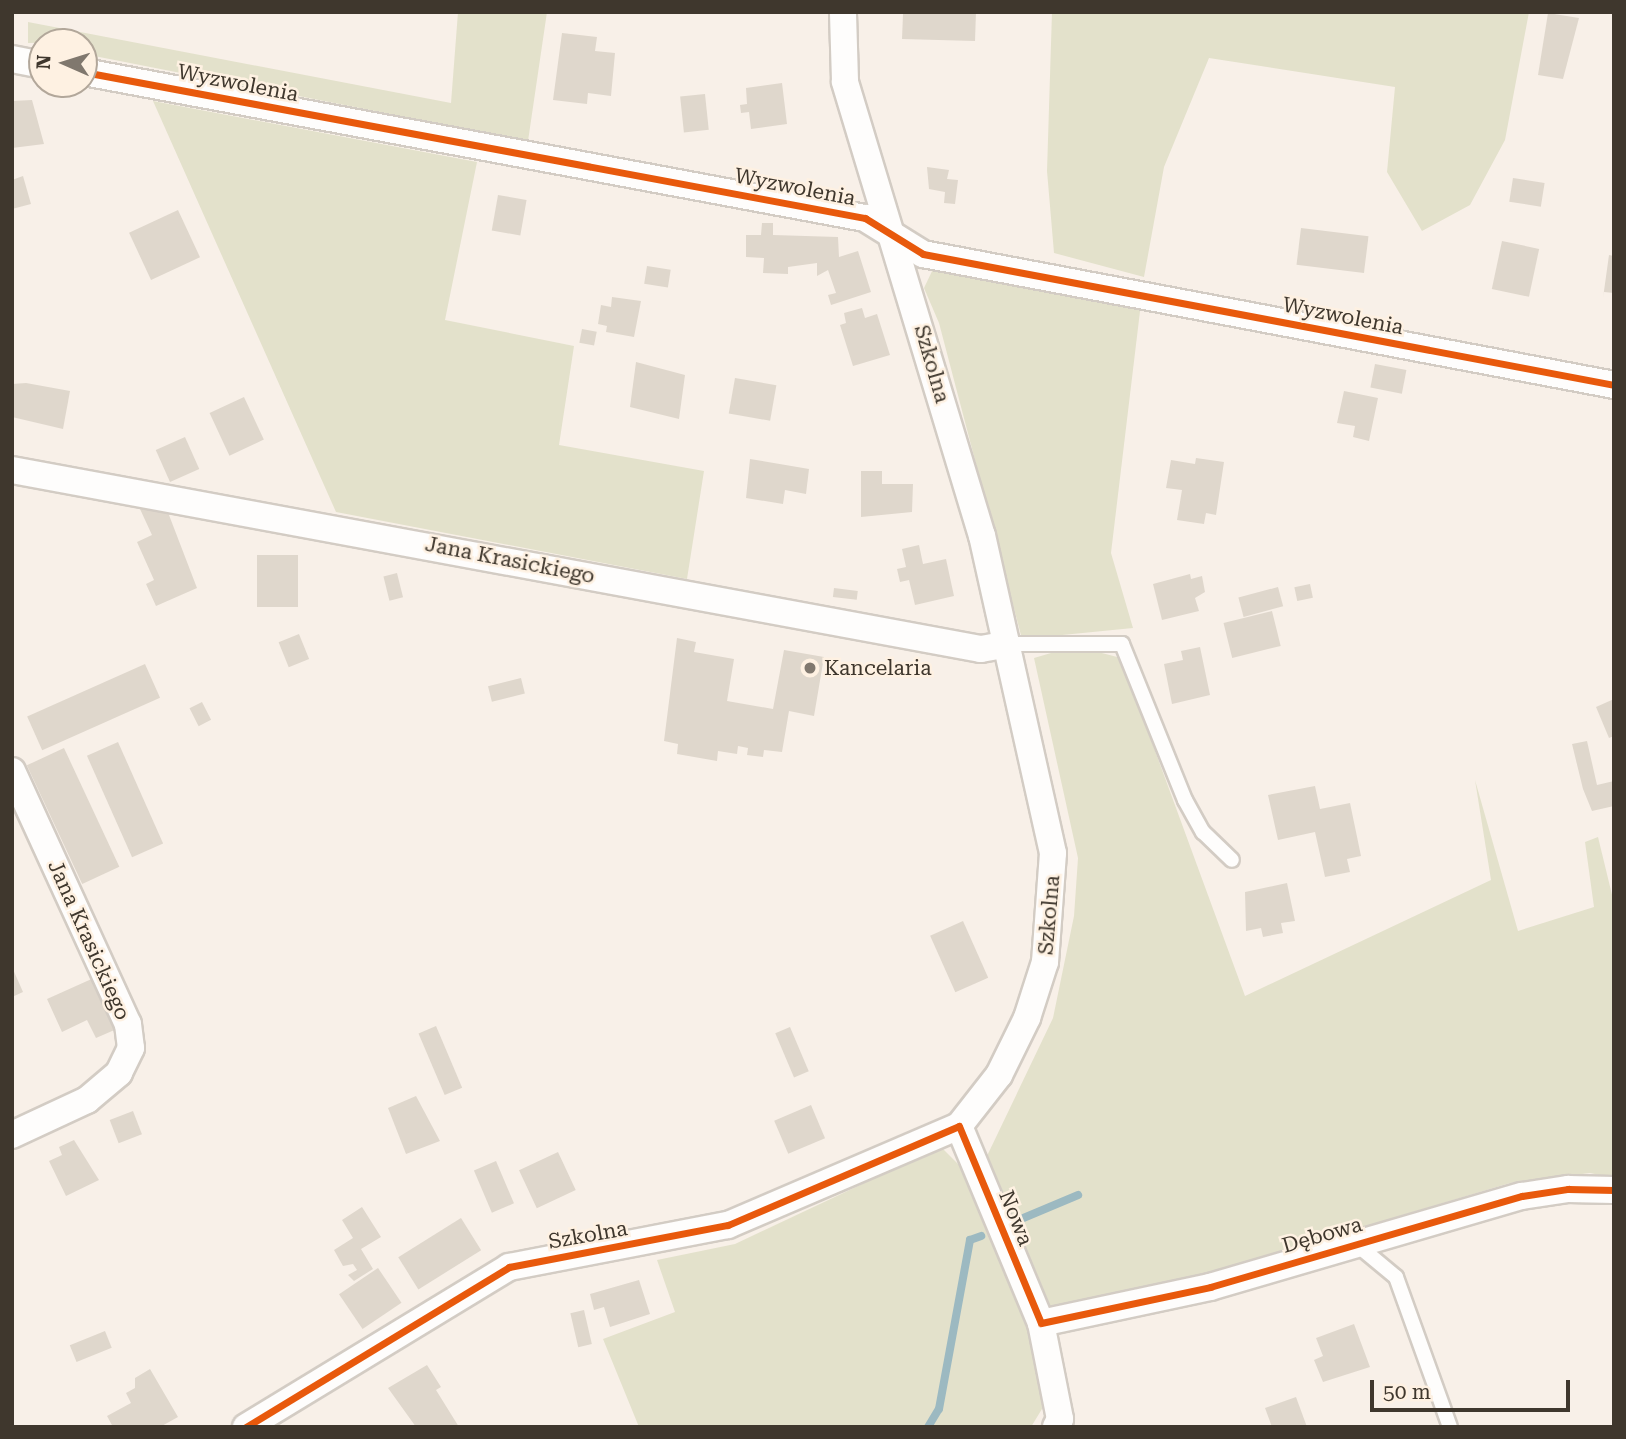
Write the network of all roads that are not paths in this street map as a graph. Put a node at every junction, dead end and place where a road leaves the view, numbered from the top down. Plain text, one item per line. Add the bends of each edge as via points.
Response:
1 (843, 12) edge
2 (98, 75) edge
3 (891, 235) junction
4 (1614, 385) edge
5 (12, 470) edge
6 (1008, 644) junction
7 (12, 771) edge
8 (1232, 860) dead end
9 (959, 1126) junction
10 (12, 1135) edge
11 (1614, 1190) edge
12 (1354, 1243) junction
13 (1041, 1323) junction
14 (246, 1427) edge
15 (1056, 1427) edge
16 (1450, 1427) edge

1 - 3 street, Szkolna via 845,81
2 - 3 street, Wyzwolenia via 865,218
3 - 4 street, Wyzwolenia via 923,254
3 - 6 street, Szkolna via 978,523
5 - 6 street, Jana Krasickiego via 981,649
6 - 8 lane via 1122,644 1185,800 1203,832
6 - 9 street, Szkolna via 1053,853 1053,909 1045,962 1027,1018 999,1075
7 - 10 street, Jana Krasickiego via 128,1024 131,1048 120,1073 87,1100
9 - 13 street, Nowa
9 - 14 street, Szkolna via 728,1225 509,1267
11 - 12 street, Dębowa via 1522,1196
12 - 13 street, Dębowa via 1210,1287
12 - 16 lane via 1396,1277
13 - 15 street, Nowa via 1060,1419

